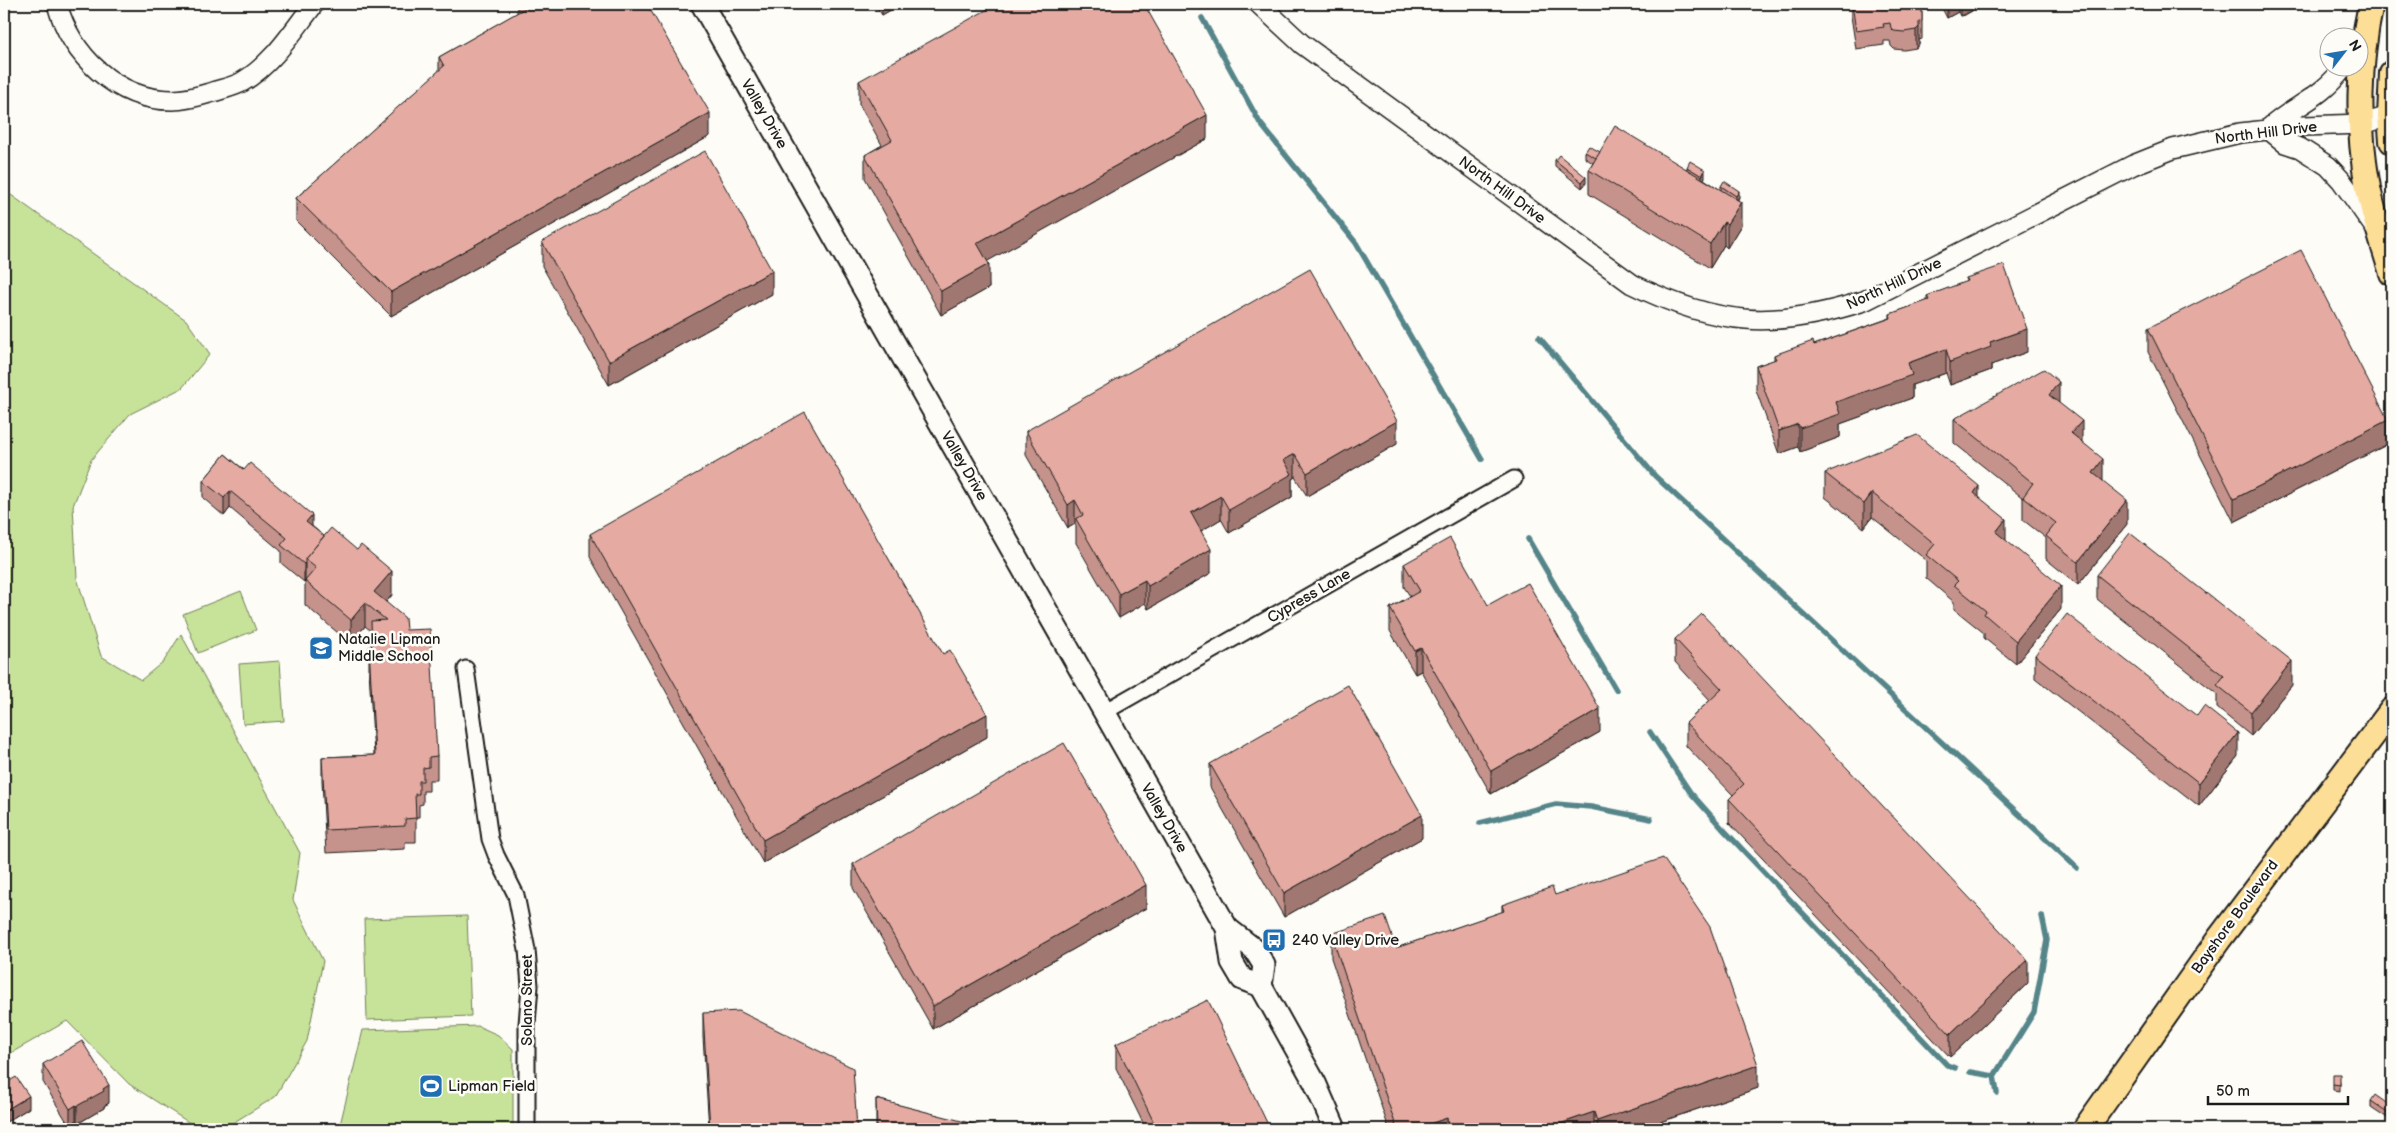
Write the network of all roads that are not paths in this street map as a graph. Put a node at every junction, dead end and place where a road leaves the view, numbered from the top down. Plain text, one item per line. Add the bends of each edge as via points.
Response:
1 (56, 4) edge
2 (314, 4) edge
3 (702, 4) edge
4 (1259, 4) edge
5 (2365, 22) edge
6 (2392, 73) edge
7 (2334, 78) edge
8 (2362, 124) junction
9 (2268, 129) junction
10 (2391, 131) edge
11 (2381, 237) junction
12 (2392, 273) edge
13 (1514, 479) dead end
14 (466, 669) dead end
15 (2392, 710) edge
16 (1104, 712) junction
17 (527, 1129) edge
18 (1335, 1129) edge
19 (2085, 1129) edge

1 - 2 street via 70,37 104,76 144,97 173,100 199,96 241,82 269,59
3 - 16 main road, Valley Drive
4 - 9 street, North Hill Drive via 1302,44 1632,284 1707,314 1748,320 1790,319 1864,301 2133,165 2206,140
5 - 8 main road
6 - 10 main road
7 - 9 street via 2325,89
8 - 9 street, North Hill Drive
8 - 10 street, North Hill Drive
8 - 11 main road via 2368,188
9 - 11 street via 2285,143 2300,148 2328,166
11 - 12 main road
13 - 16 street, Cypress Lane
14 - 17 street, Solano Street via 490,839 516,895 527,950 530,986
15 - 19 main road, Bayshore Boulevard via 2224,932
16 - 18 main road, Valley Drive via 1227,928 1254,949 1264,965 1262,986

